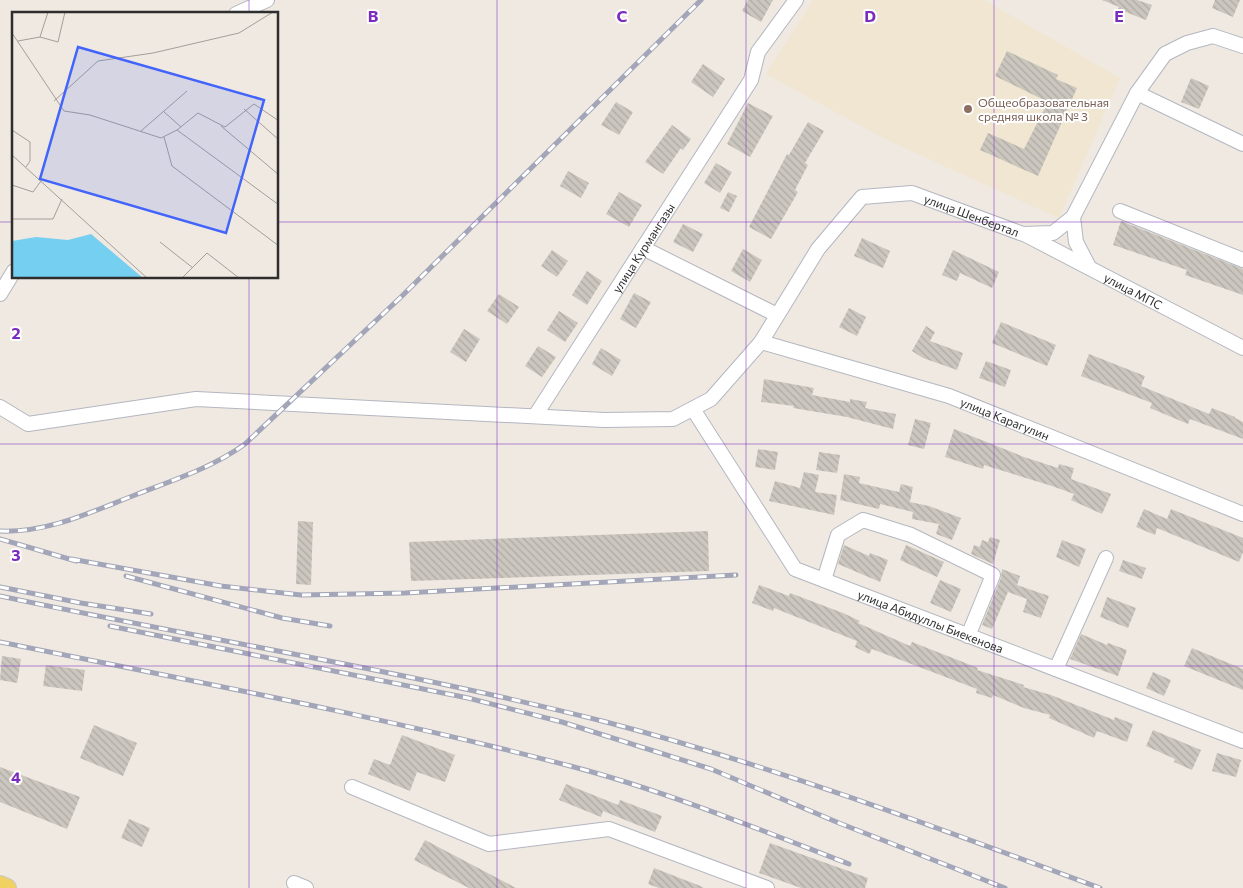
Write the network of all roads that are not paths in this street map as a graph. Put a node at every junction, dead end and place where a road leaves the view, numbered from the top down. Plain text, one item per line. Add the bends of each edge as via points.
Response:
1 (268, 0) edge
2 (796, 0) edge
3 (241, 12) edge
4 (1243, 46) edge
5 (1137, 92) junction
6 (1243, 144) edge
7 (1120, 211) dead end
8 (1072, 216) junction
9 (1023, 234) junction
10 (643, 248) junction
11 (1243, 260) edge
12 (1090, 268) junction
13 (12, 275) edge
14 (0, 294) edge
15 (777, 315) junction
16 (761, 342) junction
17 (1243, 348) edge
18 (0, 407) edge
19 (693, 409) junction
20 (535, 416) junction
21 (1243, 514) edge
22 (1106, 558) dead end
23 (824, 580) junction
24 (968, 636) junction
25 (1056, 669) junction
26 (1243, 741) edge
27 (352, 787) dead end
28 (0, 885) edge
29 (7, 888) edge
30 (767, 888) edge

1 - 3 street
2 - 10 street, улица Курмангазы via 758,52 751,80
4 - 5 street, улица Шенбертал via 1213,36 1187,42 1165,54
5 - 6 street
5 - 8 street, улица Шенбертал
7 - 11 street
8 - 9 street, улица Шенбертал via 1053,233
8 - 12 street via 1076,242
9 - 12 street, улица МПС
9 - 15 street, улица Шенбертал via 912,193 862,197 818,249
10 - 15 street
10 - 20 street, улица Курмангазы
12 - 17 street, улица МПС
13 - 14 street
15 - 16 street, улица Шенбертал
16 - 19 street, улица Шенбертал via 711,399
16 - 21 street, улица Карагулин via 949,396
18 - 20 street, улица Шенбертал via 28,424 196,398
19 - 20 street, улица Шенбертал via 673,419
19 - 23 street, улица Абидуллы Биекенова via 795,569
22 - 25 street
23 - 24 street, улица Абидуллы Биекенова
23 - 24 street via 838,535 863,520 911,535 993,575
24 - 25 street, улица Абидуллы Биекенова
25 - 26 street, улица Абидуллы Биекенова
27 - 30 street via 489,844 609,829
28 - 29 main road

